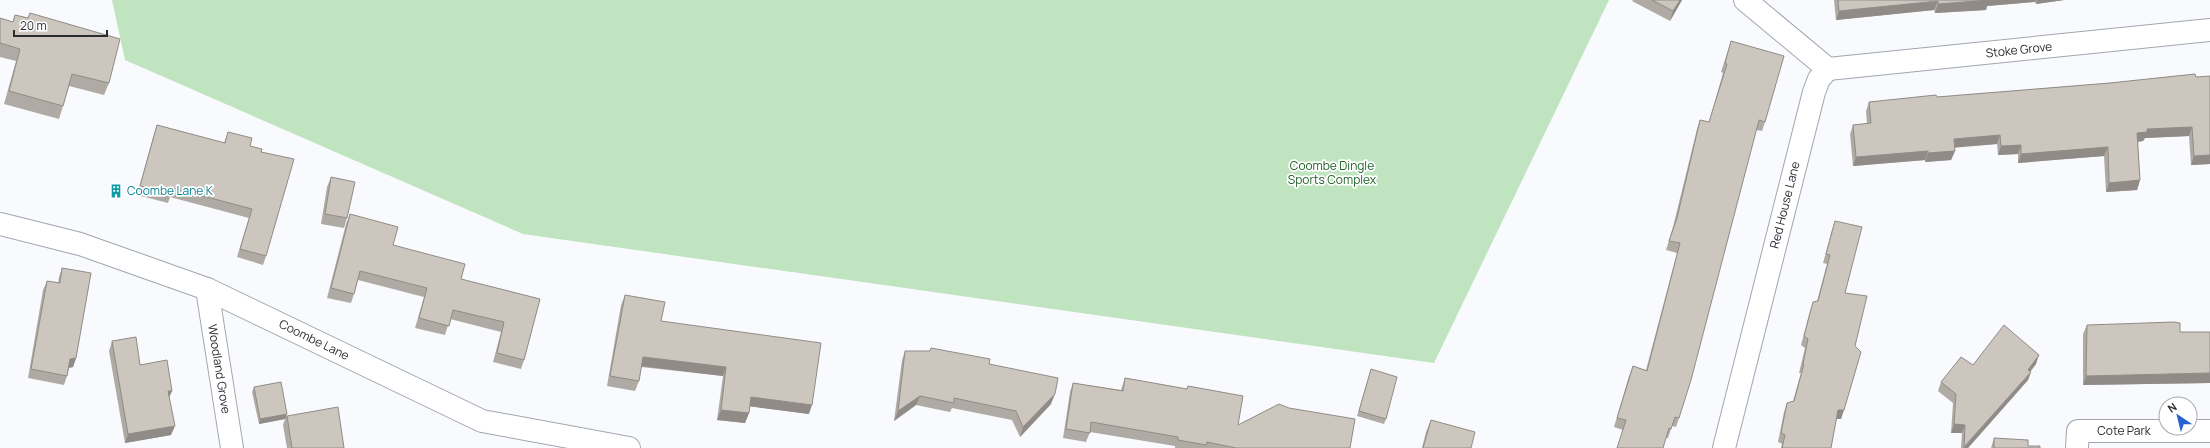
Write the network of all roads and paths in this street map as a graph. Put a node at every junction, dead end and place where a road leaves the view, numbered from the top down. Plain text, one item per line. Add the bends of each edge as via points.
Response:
1 (1745, 0) edge
2 (2210, 30) edge
3 (1828, 69) junction
4 (0, 224) edge
5 (207, 289) junction
6 (2210, 431) edge
7 (232, 448) edge
8 (629, 448) edge
9 (1724, 448) edge
10 (2077, 448) edge

1 - 3 street
2 - 3 street, Stoke Grove
3 - 9 street, Red House Lane via 1819,79 1814,92
4 - 5 street, Coombe Lane via 80,244
5 - 7 street, Woodland Grove
5 - 8 street, Coombe Lane via 482,421
6 - 10 street, Cote Park via 2078,431

